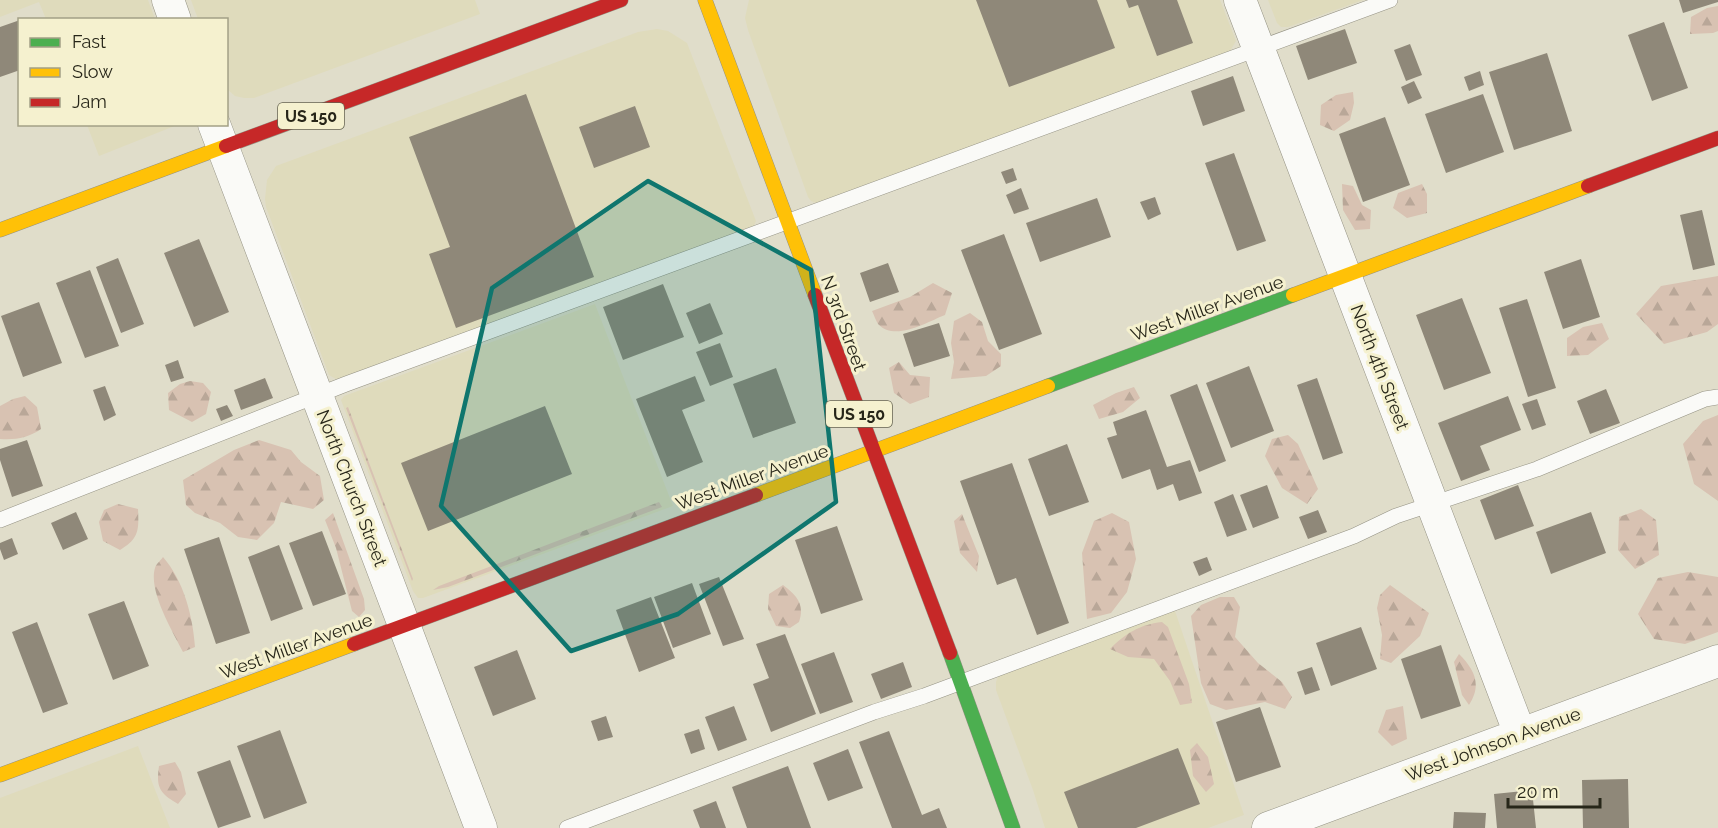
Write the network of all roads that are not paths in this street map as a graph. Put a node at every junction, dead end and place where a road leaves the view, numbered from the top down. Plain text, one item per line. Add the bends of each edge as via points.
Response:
1 (168, 0) edge
2 (621, 0) edge
3 (705, 0) edge
4 (1240, 0) edge
5 (1390, 0) edge
6 (174, 18) edge
7 (1258, 48) junction
8 (219, 137) edge
9 (1718, 138) edge
10 (788, 223) junction
11 (0, 230) edge
12 (1345, 276) junction
13 (316, 396) junction
14 (1718, 397) edge
15 (873, 451) junction
16 (1433, 505) junction
17 (0, 520) edge
18 (405, 625) junction
19 (1718, 661) edge
20 (960, 682) junction
21 (1520, 734) junction
22 (0, 775) edge
23 (481, 828) edge
24 (567, 828) edge
25 (1013, 828) edge
26 (1268, 828) edge

1 - 6 street
2 - 8 street, US 150
3 - 10 street, N 3rd Street / US 150
4 - 7 street, North 4th Street
5 - 7 lane
7 - 10 lane
7 - 12 street, North 4th Street
8 - 11 street, US 150
8 - 13 street, North Church Street
9 - 12 street, West Miller Avenue
10 - 13 lane
10 - 15 street, N 3rd Street / US 150
12 - 15 street, West Miller Avenue
12 - 16 street, North 4th Street
13 - 17 lane
13 - 18 street, North Church Street
14 - 16 lane via 1705,399 1537,470
15 - 18 street, West Miller Avenue
15 - 20 street, N 3rd Street / US 150
16 - 20 lane
16 - 21 street, North 4th Street
18 - 22 street, West Miller Avenue
18 - 23 street, North Church Street
19 - 21 street, West Johnson Avenue
20 - 24 lane
20 - 25 street, N 3rd Street / US 150
21 - 26 street, West Johnson Avenue

